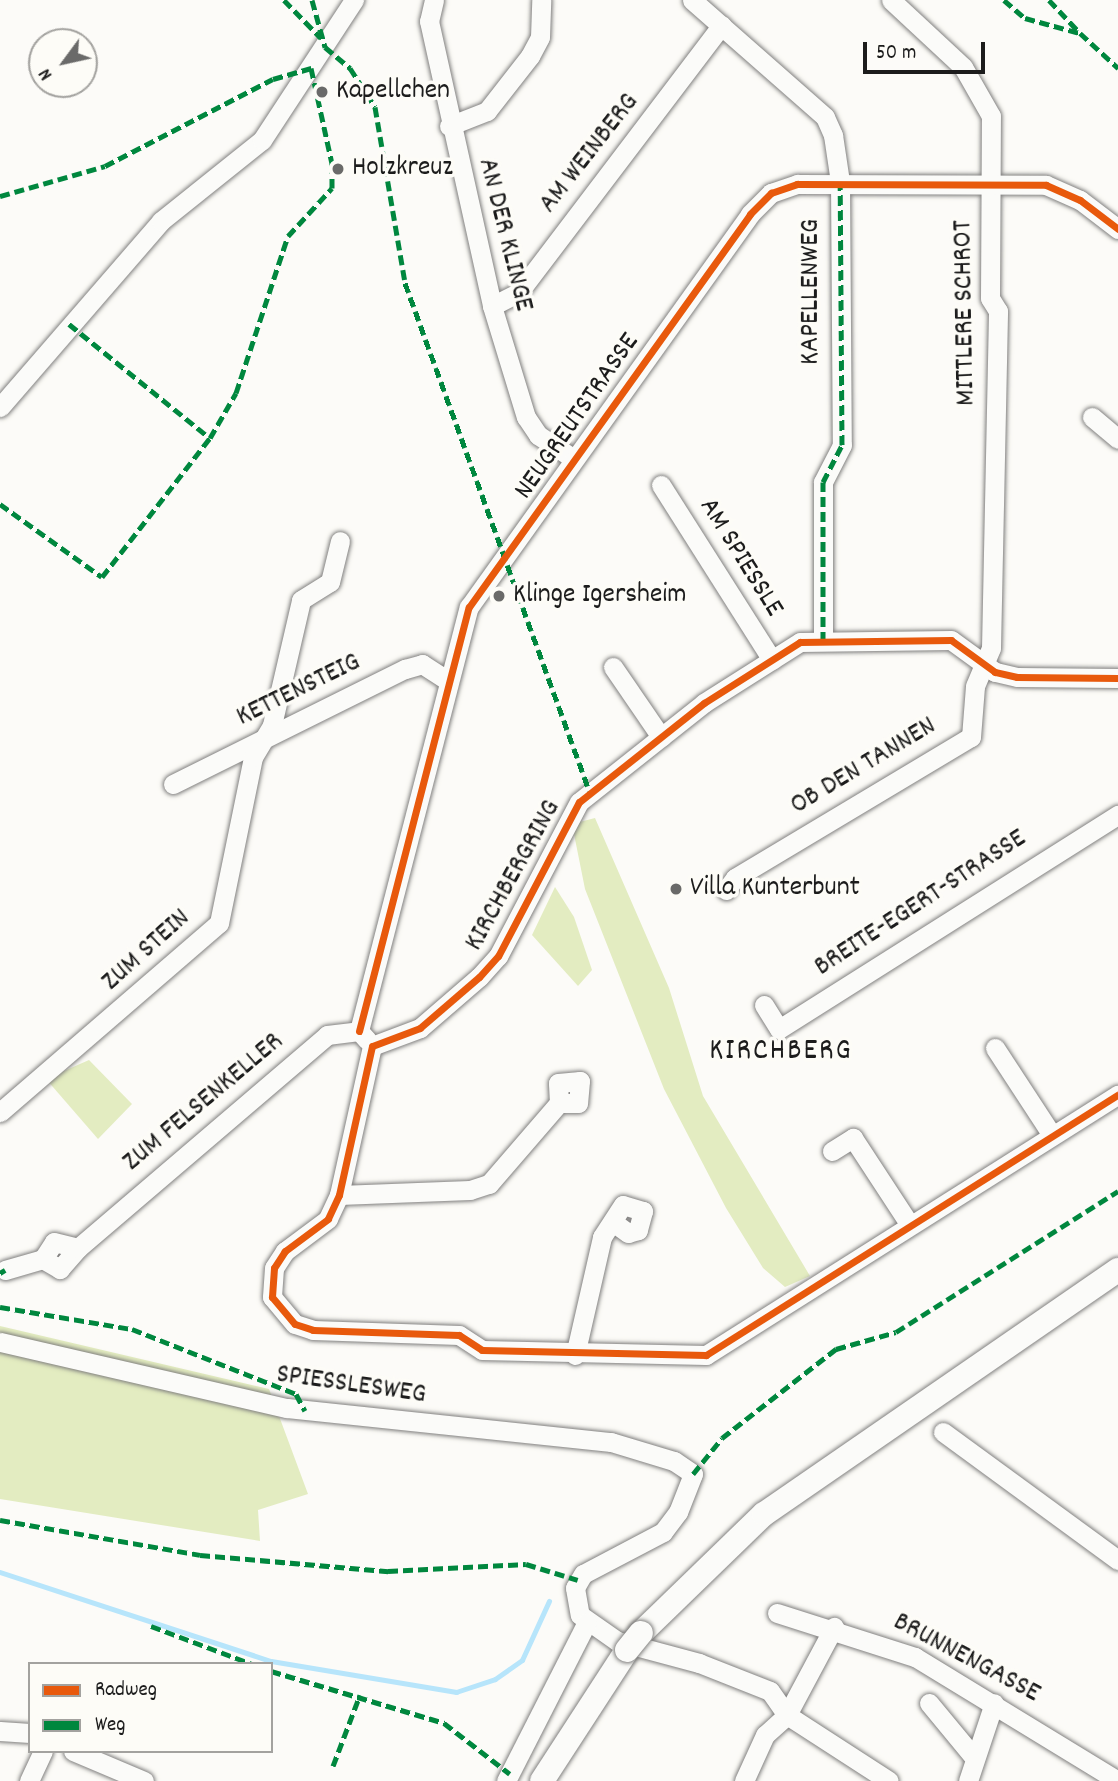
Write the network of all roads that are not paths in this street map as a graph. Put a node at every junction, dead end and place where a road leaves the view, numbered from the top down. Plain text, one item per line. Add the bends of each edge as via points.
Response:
1 (354, 0) edge
2 (434, 0) edge
3 (541, 0) edge
4 (692, 0) edge
5 (891, 0) edge
6 (722, 25) junction
7 (449, 126) junction
8 (839, 182) junction
9 (992, 183) junction
10 (1118, 229) edge
11 (492, 306) junction
12 (0, 407) edge
13 (1091, 416) dead end
14 (1118, 439) edge
15 (574, 459) junction
16 (661, 485) dead end
17 (340, 541) dead end
18 (823, 641) junction
19 (772, 660) junction
20 (985, 664) junction
21 (613, 667) dead end
22 (1118, 678) edge
23 (447, 680) junction
24 (661, 737) junction
25 (262, 741) junction
26 (173, 784) dead end
27 (1118, 815) edge
28 (726, 890) dead end
29 (764, 1005) dead end
30 (359, 1031) junction
31 (372, 1046) junction
32 (995, 1048) dead end
33 (1118, 1095) edge
34 (559, 1103) dead end
35 (0, 1112) edge
36 (1052, 1135) junction
37 (832, 1152) dead end
38 (339, 1195) junction
39 (614, 1223) dead end
40 (910, 1225) junction
41 (5, 1270) dead end
42 (1118, 1270) edge
43 (0, 1342) edge
44 (575, 1354) junction
45 (943, 1432) dead end
46 (1118, 1560) edge
47 (777, 1613) dead end
48 (587, 1622) junction
49 (834, 1627) junction
50 (632, 1642) junction
51 (929, 1703) dead end
52 (994, 1703) junction
53 (787, 1715) junction
54 (0, 1731) edge
55 (28, 1733) edge
56 (42, 1753) edge
57 (78, 1753) edge
58 (972, 1755) junction
59 (29, 1781) edge
60 (145, 1781) edge
61 (506, 1781) edge
62 (542, 1781) edge
63 (744, 1781) edge
64 (889, 1781) edge
65 (968, 1781) edge
66 (1118, 1781) edge

1 - 12 street via 262,140 161,221
2 - 7 street, AN DER KLINGE via 429,21
3 - 7 street via 540,37 530,56 487,111
4 - 6 street, KAPELLENWEG
5 - 9 street, MITTLERE SCHROT via 979,88 991,116
6 - 8 street, KAPELLENWEG via 825,117
6 - 11 street, AM WEINBERG via 519,292
7 - 11 street, AN DER KLINGE
8 - 9 street, NEUGREUTSTRASSE
8 - 15 street, NEUGREUTSTRASSE via 797,184 771,193 750,214
8 - 18 street, KAPELLENWEG via 842,445 823,482
9 - 10 street, NEUGREUTSTRASSE via 1046,185 1080,200
9 - 20 street, MITTLERE SCHROT via 990,298 998,311 991,648
11 - 15 street, AN DER KLINGE via 526,417 538,435
13 - 14 street
15 - 23 street, NEUGREUTSTRASSE via 468,607
16 - 19 street, AM SPIESSLE
17 - 25 street, ZUM STEIN via 330,582 301,600 272,725
18 - 19 street, KIRCHBERGRING via 800,642
18 - 20 street, KIRCHBERGRING via 951,640
19 - 24 street, KIRCHBERGRING
20 - 22 street, KIRCHBERGRING via 1017,677
20 - 28 street, OB DEN TANNEN via 975,686 971,737 735,878
21 - 24 street
23 - 25 street, KETTENSTEIG via 422,664 405,669
23 - 30 street, NEUGREUTSTRASSE
24 - 31 street, KIRCHBERGRING via 571,812 498,956 480,977 420,1028
25 - 26 street, KETTENSTEIG
25 - 35 street, ZUM STEIN via 253,757 219,923
27 - 29 street, BREITE-EGERT-STRASSE via 779,1029
30 - 31 street
30 - 41 street, ZUM FELSENKELLER via 327,1035 78,1248 54,1242 43,1259
31 - 38 street
32 - 36 street
33 - 36 street
34 - 38 street via 489,1184 470,1190
36 - 40 street
37 - 40 street via 853,1138
38 - 44 street via 328,1219 285,1251 274,1268 272,1297 295,1324 458,1335 482,1350
39 - 44 street via 602,1237
40 - 44 street via 706,1355
42 - 50 main road via 764,1514
43 - 48 street, SPIESSLESWEG via 287,1408 620,1444 693,1474 663,1532 594,1563 578,1580 577,1605
45 - 46 street
47 - 49 street, BRUNNENGASSE
48 - 50 street
48 - 61 street
49 - 52 street, BRUNNENGASSE via 915,1657
49 - 53 street
50 - 53 street via 742,1677 770,1691
50 - 62 main road
51 - 58 street
52 - 58 street
52 - 66 street, BRUNNENGASSE
53 - 63 street via 765,1735
53 - 64 street
54 - 55 street
56 - 59 street
57 - 60 street
58 - 65 street

